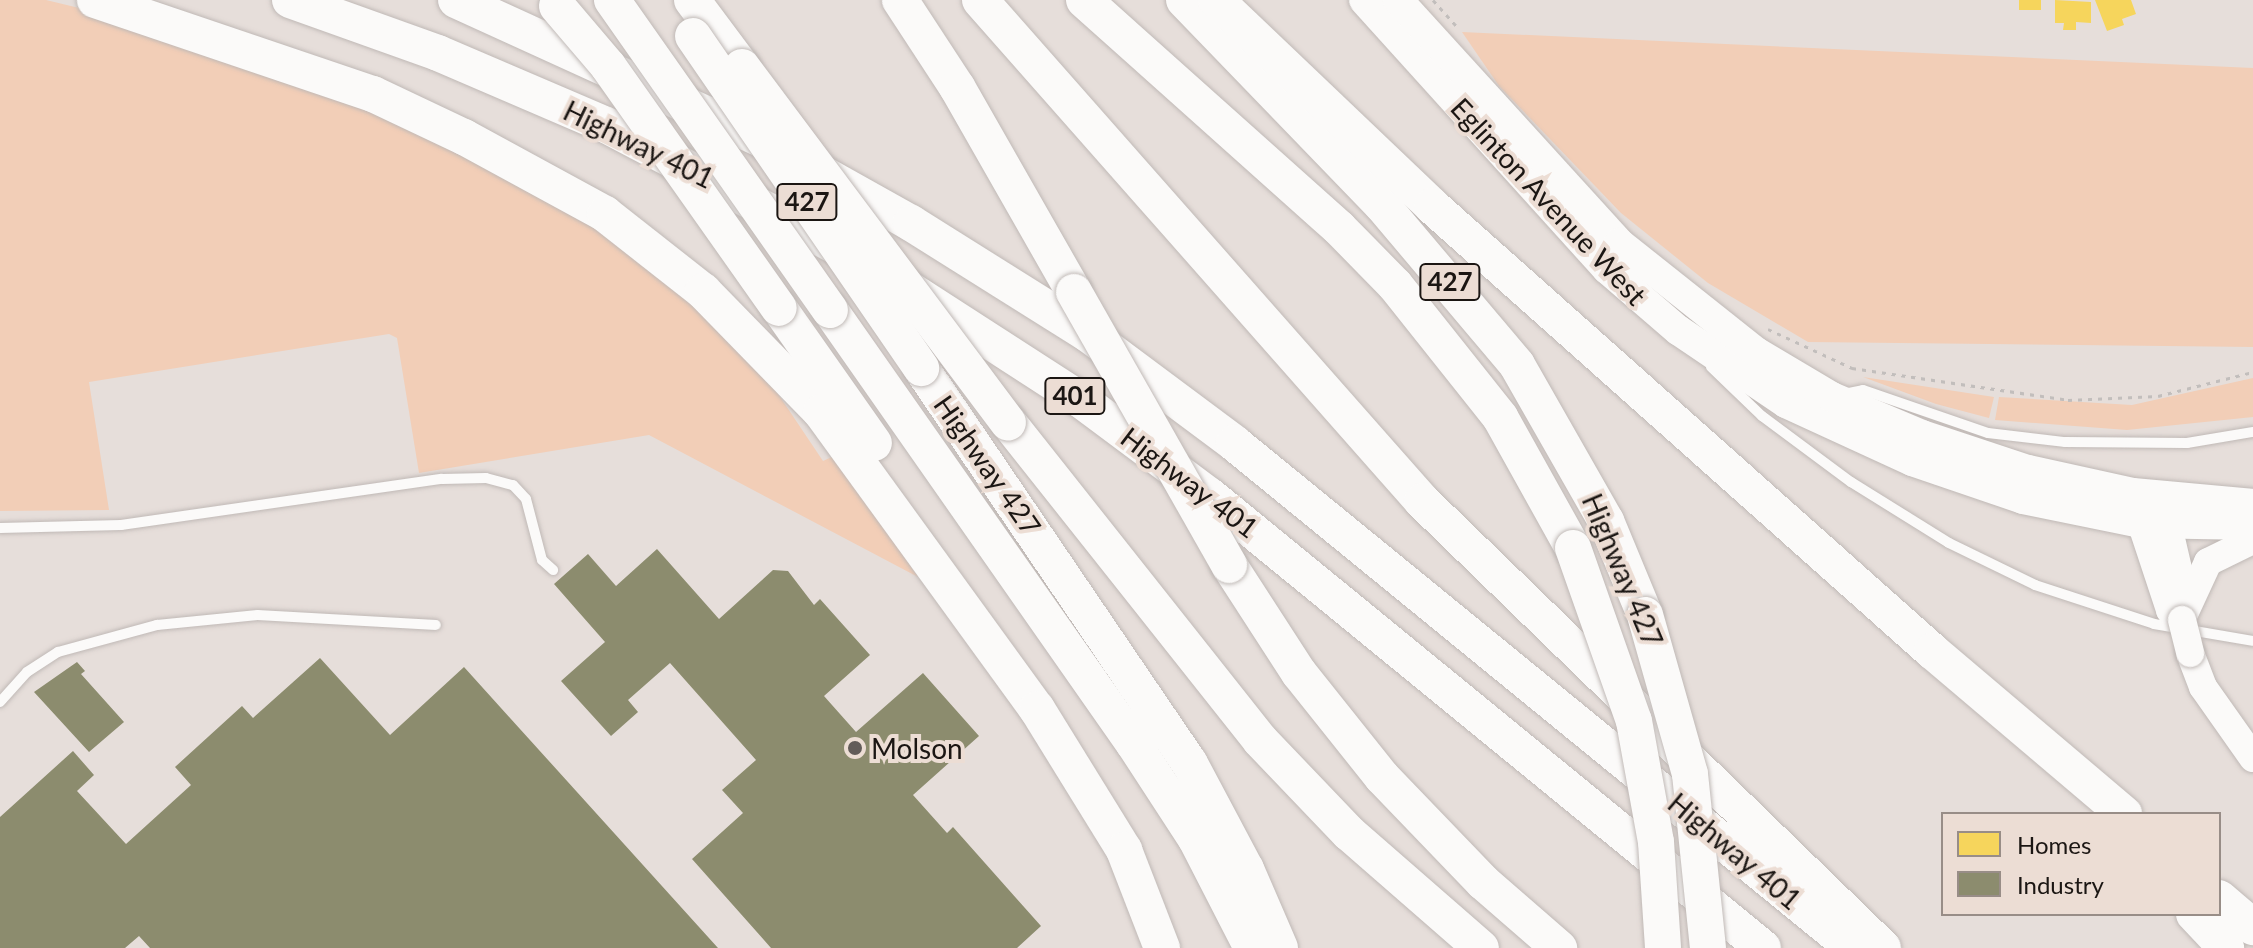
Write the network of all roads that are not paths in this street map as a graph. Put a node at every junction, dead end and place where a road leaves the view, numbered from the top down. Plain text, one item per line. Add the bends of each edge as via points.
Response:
1 (95, 0) edge
2 (290, 0) edge
3 (456, 0) edge
4 (612, 0) edge
5 (667, 0) edge
6 (692, 0) edge
7 (900, 0) edge
8 (980, 0) edge
9 (1084, 0) edge
10 (1184, 0) edge
11 (1216, 0) edge
12 (1364, 0) edge
13 (1398, 0) edge
14 (554, 3) edge
15 (1678, 330) junction
16 (1832, 397) junction
17 (2253, 432) edge
18 (2253, 504) edge
19 (2150, 509) junction
20 (2253, 525) edge
21 (0, 528) edge
22 (2253, 540) edge
23 (553, 570) dead end
24 (2182, 620) junction
25 (436, 625) dead end
26 (2253, 641) edge
27 (1932, 651) junction
28 (0, 702) edge
29 (2253, 758) edge
30 (2094, 812) edge
31 (2122, 812) edge
32 (2221, 900) edge
33 (2196, 916) edge
34 (2253, 927) edge
35 (1162, 948) edge
36 (1182, 948) edge
37 (1252, 948) edge
38 (1280, 948) edge
39 (1481, 948) edge
40 (1559, 948) edge
41 (1663, 948) edge
42 (1708, 948) edge
43 (1763, 948) edge
44 (1853, 948) edge
45 (1883, 948) edge
46 (2226, 948) edge

1 - 35 highway via 359,89 464,137 605,214 703,291 821,412 1037,709 1124,850
2 - 43 highway, Highway 401 / 401 via 438,53 606,125 815,234 977,330 1210,496
3 - 44 highway, Highway 401 / 401 via 757,137 911,223 1088,334 1247,453
4 - 37 highway, bridge via 1134,744 1196,839
5 - 38 highway, Highway 427 / 427, bridge via 1189,762 1246,869
6 - 39 highway, bridge via 1008,422 1260,740 1349,833
7 - 40 highway, bridge via 957,87 1229,565 1299,673 1382,777 1465,864
8 - 45 highway via 1422,501
9 - 41 highway, bridge via 1339,228 1395,285 1500,417 1573,548 1634,721 1656,842
10 - 42 highway, Highway 427 / 427, bridge via 1382,205 1517,365 1606,521 1645,615 1690,774
11 - 27 highway via 1432,206
12 - 15 main road, Eglinton Avenue West via 1589,250
13 - 16 main road, Eglinton Avenue West via 1619,243 1756,352
14 - 36 highway, bridge via 608,66 1109,784 1156,878
15 - 19 main road, Eglinton Avenue West via 1786,403 1912,461 2023,499
15 - 26 lane via 1762,416 1851,482 1949,543 2035,585 2154,624
16 - 17 lane via 1863,390 1988,433 2065,442 2187,443
16 - 19 main road, Eglinton Avenue West via 1922,435
18 - 19 main road, Eglinton Avenue West
19 - 20 main road, Eglinton Avenue West
19 - 24 street via 2185,599
21 - 23 lane via 121,525 442,479 486,478 513,485 526,499 542,560
22 - 24 street via 2208,562
24 - 29 street, bridge via 2203,687
25 - 28 lane via 258,615 157,625 58,652 27,672
27 - 30 highway
27 - 31 highway
32 - 34 highway
33 - 46 highway

